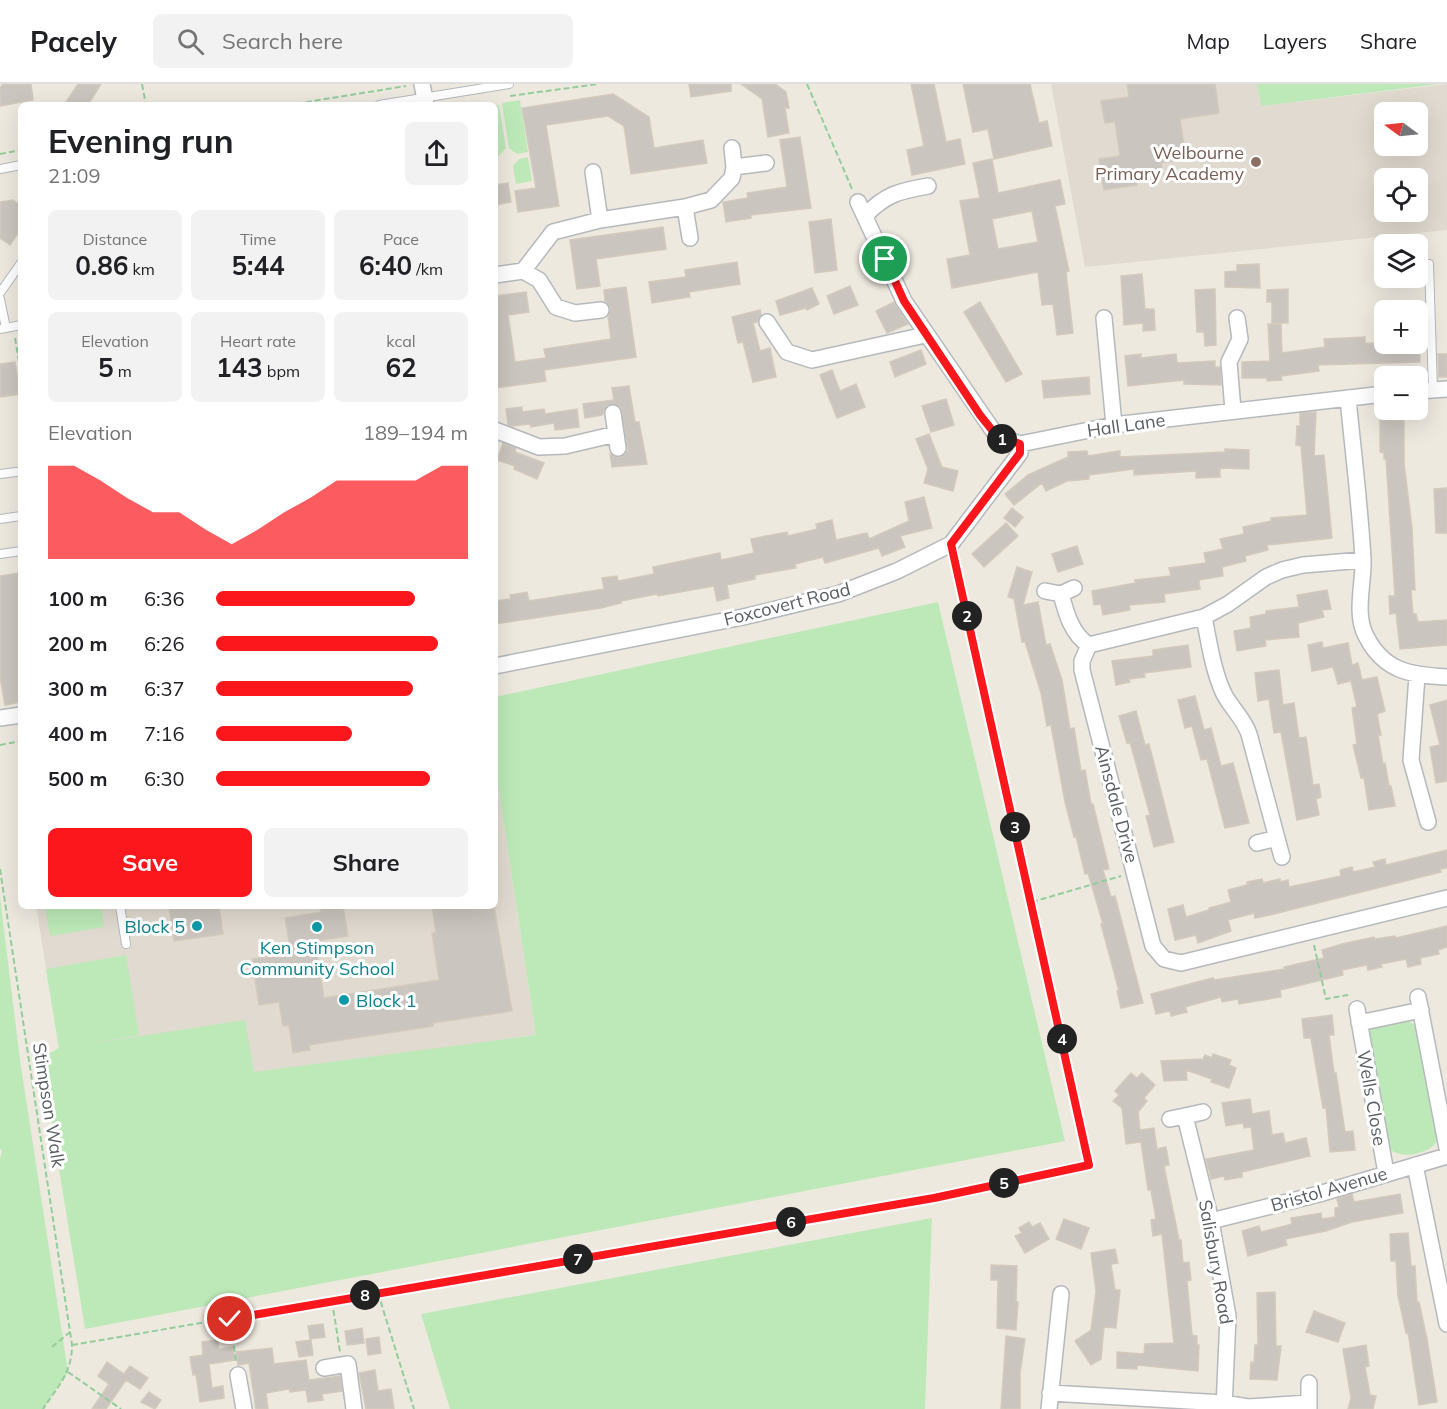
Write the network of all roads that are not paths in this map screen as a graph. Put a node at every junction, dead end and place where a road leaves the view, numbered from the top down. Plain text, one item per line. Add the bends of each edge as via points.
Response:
1 (509, 84) edge
2 (424, 96) edge
3 (394, 102) edge
4 (732, 148) dead end
5 (766, 163) dead end
6 (18, 166) edge
7 (734, 167) junction
8 (0, 169) edge
9 (593, 172) dead end
10 (928, 186) dead end
11 (685, 207) junction
12 (600, 220) junction
13 (690, 238) dead end
14 (1429, 264) dead end
15 (18, 267) edge
16 (522, 270) junction
17 (498, 274) edge
18 (0, 293) edge
19 (0, 299) edge
20 (601, 310) dead end
21 (1104, 318) dead end
22 (1237, 318) dead end
23 (767, 322) dead end
24 (10, 327) edge
25 (926, 335) junction
26 (1433, 390) edge
27 (1374, 395) edge
28 (1348, 398) junction
29 (1233, 410) junction
30 (613, 413) dead end
31 (1114, 425) junction
32 (498, 431) edge
33 (1020, 444) junction
34 (16, 472) dead end
35 (0, 474) edge
36 (18, 516) edge
37 (0, 519) edge
38 (18, 551) edge
39 (0, 554) edge
40 (1363, 560) junction
41 (1045, 591) dead end
42 (1204, 617) junction
43 (1089, 645) junction
44 (498, 665) edge
45 (1417, 676) junction
46 (1447, 677) edge
47 (18, 715) edge
48 (0, 718) edge
49 (1428, 822) dead end
50 (1277, 838) junction
51 (1257, 843) dead end
52 (1282, 857) dead end
53 (1447, 898) edge
54 (120, 909) edge
55 (126, 944) dead end
56 (1203, 1112) dead end
57 (1447, 1149) edge
58 (1447, 1156) edge
59 (1415, 1165) junction
60 (1386, 1173) junction
61 (1211, 1221) junction
62 (1061, 1294) dead end
63 (1447, 1324) edge
64 (324, 1368) dead end
65 (238, 1375) road end
66 (1309, 1383) dead end
67 (1049, 1401) edge
68 (1224, 1406) edge
69 (1309, 1406) edge
70 (244, 1409) edge
71 (354, 1409) edge

1 - 2 lane
2 - 3 lane
4 - 7 street
5 - 7 street
6 - 8 lane
7 - 11 street via 732,178 711,200
9 - 12 street
10 - 25 street via 905,190 861,209 904,301
11 - 12 street
11 - 13 street
12 - 16 street via 553,232
14 - 26 lane
15 - 18 lane
16 - 17 street
16 - 20 street via 539,280 556,307 575,313
19 - 24 lane
21 - 31 street
22 - 29 street via 1240,339 1229,362
23 - 25 street via 787,352 812,360
25 - 33 street via 996,435
27 - 28 street, Hall Lane
28 - 29 street, Hall Lane
28 - 40 street
29 - 31 street, Hall Lane
30 - 32 street via 617,441 538,447
31 - 33 street, Hall Lane
33 - 44 street, Foxcovert Road via 1020,453 951,544 897,571 837,594 743,617
34 - 35 lane
36 - 37 lane
38 - 39 lane
40 - 42 street via 1282,570
40 - 45 street via 1361,617 1365,635 1388,663
41 - 43 street via 1068,591 1065,610 1080,639
42 - 43 street
42 - 50 street via 1219,683 1245,723
43 - 53 street, Ainsdale Drive via 1082,670 1154,946 1160,956 1181,963
45 - 46 street
45 - 49 street via 1410,760
47 - 48 street
50 - 51 street
50 - 52 street
54 - 55 lane
56 - 61 street, Salisbury Road via 1177,1118
57 - 60 street, Wells Close via 1419,1003 1358,1016
58 - 59 street, Bristol Avenue
59 - 60 street, Bristol Avenue
59 - 63 street
60 - 61 street, Bristol Avenue
61 - 68 street, Salisbury Road via 1228,1316
62 - 67 street
64 - 71 street via 348,1364
65 - 70 street
66 - 69 street
67 - 68 street
68 - 69 street

